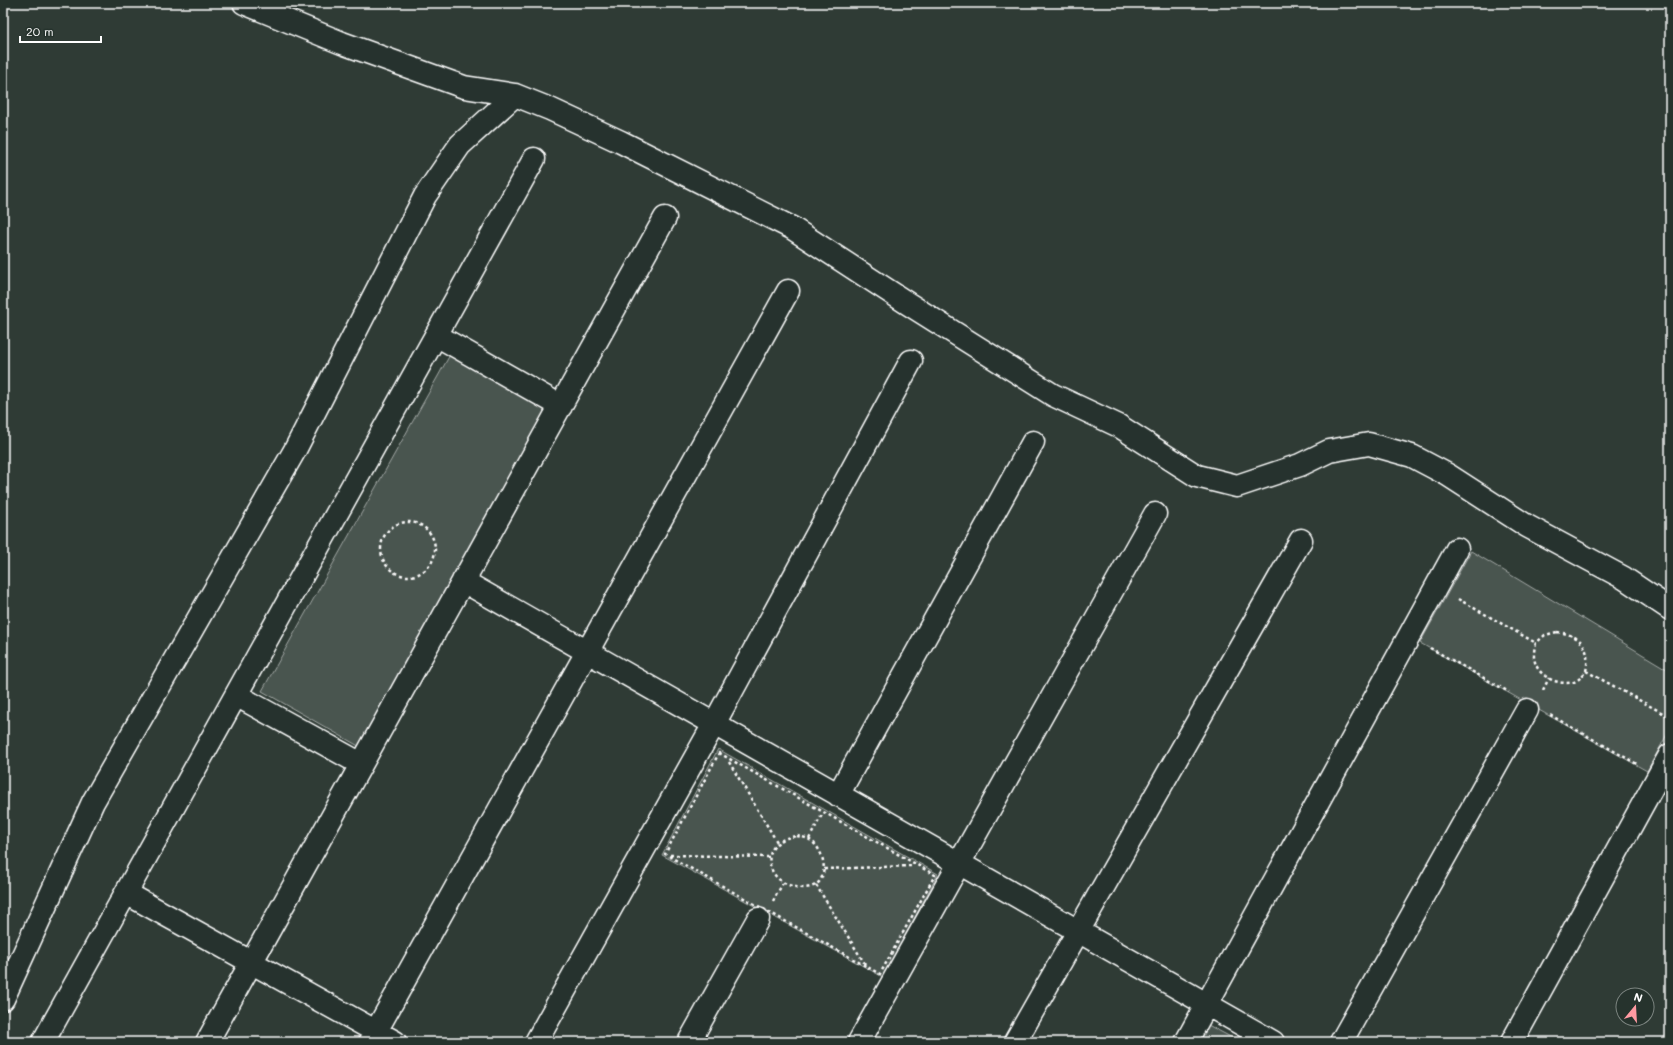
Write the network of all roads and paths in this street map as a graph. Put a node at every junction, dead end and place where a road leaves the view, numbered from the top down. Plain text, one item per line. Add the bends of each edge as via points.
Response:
1 (244, 3) edge
2 (515, 95) junction
3 (534, 159) dead end
4 (665, 218) dead end
5 (788, 291) dead end
6 (436, 335) junction
7 (912, 361) dead end
8 (560, 406) junction
9 (1033, 442) dead end
10 (1155, 514) dead end
11 (1301, 540) dead end
12 (380, 545) joint
13 (1457, 549) dead end
14 (463, 581) junction
15 (1456, 598) dead end
16 (1670, 608) edge
17 (1536, 643) junction
18 (587, 652) junction
19 (1586, 671) junction
20 (236, 695) junction
21 (1527, 710) dead end
22 (1670, 717) edge
23 (714, 724) junction
24 (1670, 755) edge
25 (725, 757) junction
26 (361, 764) junction
27 (838, 795) junction
28 (824, 812) junction
29 (809, 839) junction
30 (777, 842) junction
31 (665, 854) junction
32 (769, 857) junction
33 (959, 864) junction
34 (919, 866) junction
35 (824, 869) junction
36 (782, 883) junction
37 (816, 885) junction
38 (126, 893) junction
39 (763, 915) junction
40 (1077, 932) junction
41 (251, 962) junction
42 (866, 966) junction
43 (3, 999) edge
44 (1208, 1004) junction
45 (372, 1037) edge
46 (43, 1042) edge
47 (207, 1042) edge
48 (395, 1042) edge
49 (536, 1042) edge
50 (689, 1042) edge
51 (859, 1042) edge
52 (1015, 1042) edge
53 (1186, 1042) edge
54 (1273, 1042) edge
55 (1341, 1042) edge
56 (1512, 1042) edge

1 - 2 street via 342,43 464,87
2 - 16 street via 622,142 792,228 1046,390 1119,426 1197,476 1237,486 1300,465 1329,451 1369,444 1412,456 1448,475 1527,526 1624,578
2 - 43 street via 460,145 425,196 295,450 93,802
3 - 6 street
4 - 8 street
5 - 18 street
6 - 8 street
6 - 20 street
7 - 23 street
8 - 14 street
9 - 27 street
10 - 33 street
11 - 40 street
12 - 12 path via 388,530 412,520 429,530 434,542 434,554 430,566 423,572 415,576 404,575 394,572 385,565 380,555
13 - 44 street
14 - 18 street
14 - 26 street
15 - 17 path
17 - 19 path via 1545,635 1557,632 1571,634 1583,642 1587,653
17 - 19 path via 1534,661 1538,670 1549,678 1564,683 1576,682
18 - 23 street
18 - 45 street
19 - 22 path
20 - 26 street
20 - 38 street
21 - 55 street
23 - 27 street
23 - 49 street
24 - 56 street
25 - 28 path
25 - 30 path
25 - 31 path via 720,753
26 - 41 street
27 - 33 street
28 - 29 path
28 - 34 path
29 - 30 path via 796,836 786,837
29 - 35 path via 819,849
30 - 32 path
31 - 32 path
31 - 39 path
32 - 36 path via 770,868
33 - 40 street
33 - 51 street
34 - 35 path
34 - 42 path via 935,875 880,974
35 - 37 path via 822,878
36 - 37 path via 803,889
36 - 39 path
37 - 42 path
38 - 41 street
38 - 46 street
39 - 42 path
39 - 50 street
40 - 44 street
40 - 52 street
41 - 45 street
41 - 47 street
44 - 53 street
44 - 54 street
45 - 48 street

